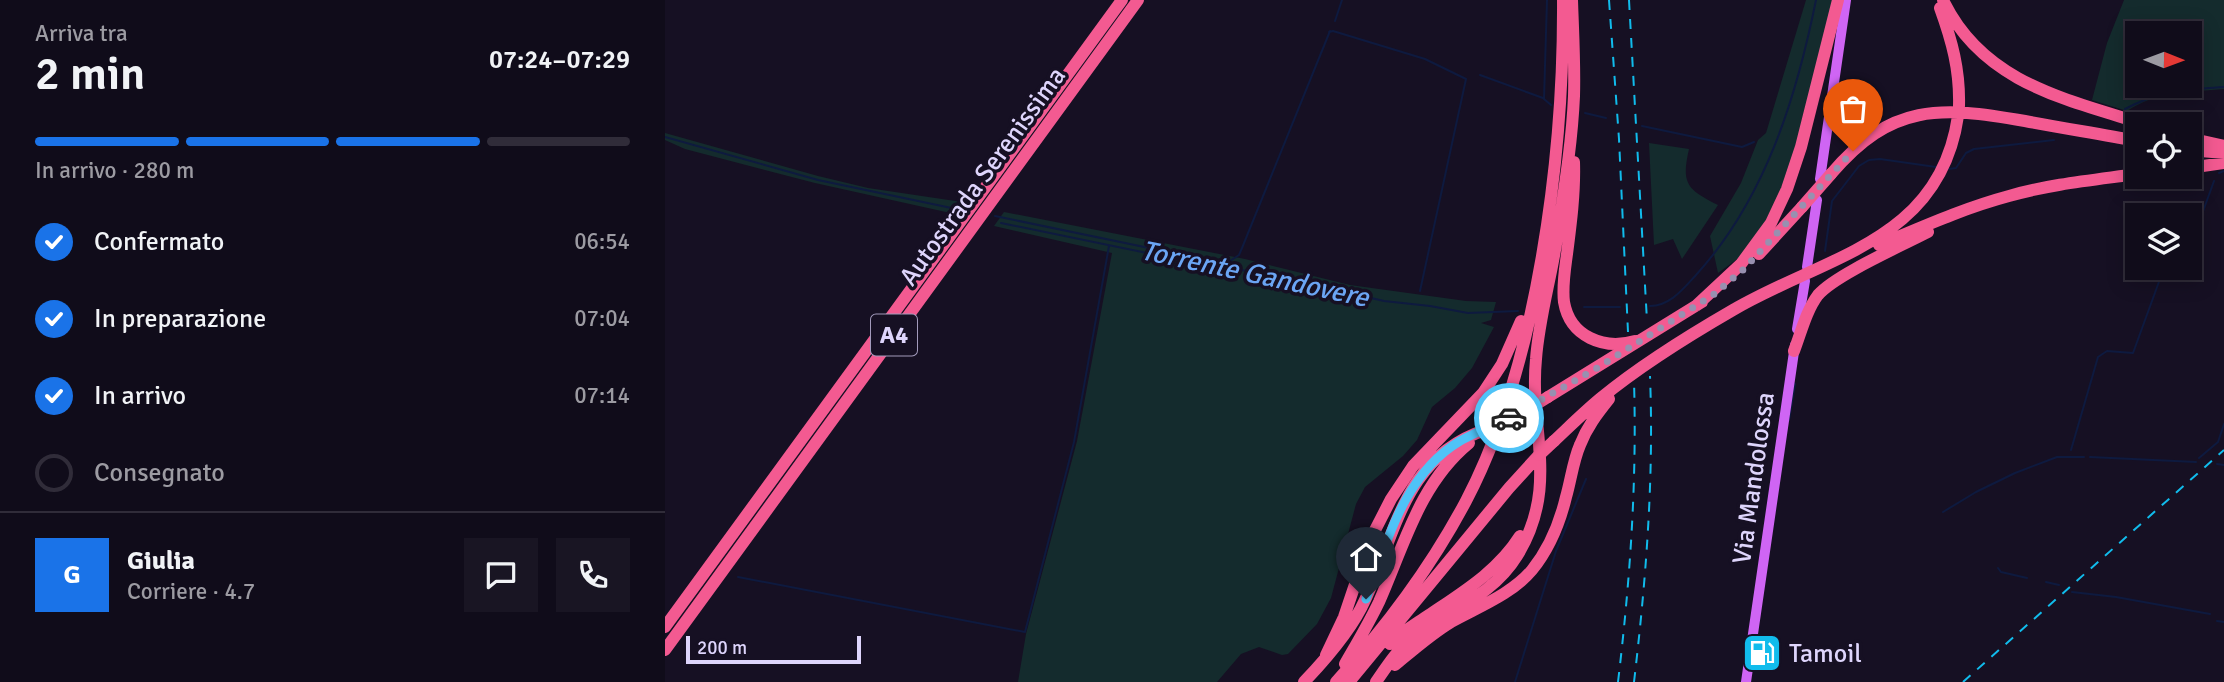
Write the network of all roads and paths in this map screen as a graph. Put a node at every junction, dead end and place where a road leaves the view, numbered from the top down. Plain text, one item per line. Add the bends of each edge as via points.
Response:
1 (1122, 0) edge
2 (1140, 0) edge
3 (1563, 0) edge
4 (1572, 0) edge
5 (1838, 0) edge
6 (1846, 0) edge
7 (1938, 0) edge
8 (1943, 0) edge
9 (2125, 118) edge
10 (1572, 127) junction
11 (2125, 139) edge
12 (2202, 141) edge
13 (2224, 146) edge
14 (2202, 151) edge
15 (2224, 153) edge
16 (2224, 163) edge
17 (2202, 166) edge
18 (2125, 176) edge
19 (1825, 177) junction
20 (2008, 196) junction
21 (1817, 200) dead end
22 (1541, 257) junction
23 (1807, 267) dead end
24 (1805, 281) dead end
25 (1781, 285) junction
26 (1697, 305) junction
27 (1658, 331) junction
28 (1794, 351) junction
29 (1625, 380) junction
30 (1486, 430) junction
31 (1540, 462) junction
32 (665, 627) edge
33 (665, 650) edge
34 (1327, 655) junction
35 (1304, 682) edge
36 (1335, 682) edge
37 (1349, 682) edge
38 (1358, 682) edge
39 (1377, 682) edge
40 (1746, 682) edge

1 - 32 highway, Autostrada Serenissima / A4
2 - 33 highway, Autostrada Serenissima / A4
3 - 22 highway via 1558,128
4 - 10 highway
5 - 26 highway via 1787,189 1771,223 1741,264
6 - 19 main road
7 - 25 highway via 1959,78 1959,111 1941,170 1924,197 1877,239
8 - 9 highway via 1963,32 2002,71 2043,91
10 - 27 highway via 1574,180 1564,281 1566,311 1585,336 1604,344 1624,344
10 - 31 highway via 1535,361
11 - 19 highway via 1986,114 1933,112 1877,132
12 - 13 highway
14 - 15 highway
16 - 17 highway
18 - 20 highway
19 - 26 highway, bridge via 1744,269
20 - 25 highway
20 - 28 highway via 1833,282 1813,303
21 - 23 main road
22 - 34 highway via 1521,323 1502,364 1472,406 1403,480 1378,521
22 - 36 highway via 1503,414 1466,500 1411,589
24 - 28 main road, Via Mandolossa
25 - 29 highway via 1697,331
26 - 27 highway
27 - 30 highway, bridge
28 - 40 main road, Via Mandolossa
29 - 31 highway, bridge via 1554,441
29 - 39 highway via 1591,422 1555,529 1531,570 1427,639
30 - 34 highway via 1459,441 1421,476 1400,508 1359,613
30 - 36 highway via 1451,460 1423,499 1369,622
31 - 37 highway via 1509,488
31 - 38 highway via 1530,515 1511,549 1470,587 1399,635
31 - 39 highway via 1541,489 1534,516 1512,564 1487,591 1411,639
34 - 35 highway

